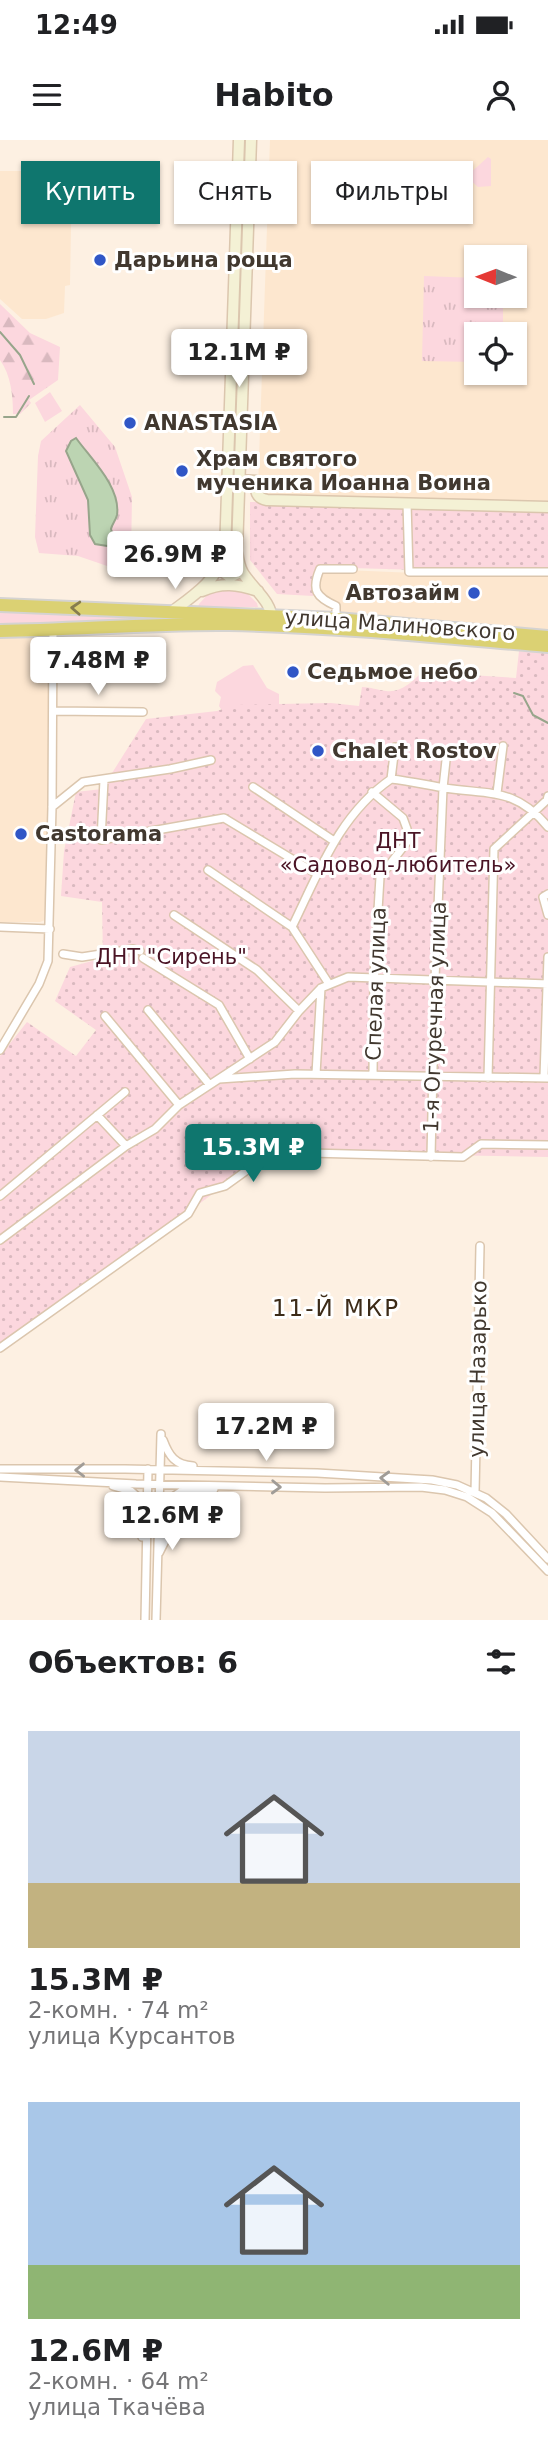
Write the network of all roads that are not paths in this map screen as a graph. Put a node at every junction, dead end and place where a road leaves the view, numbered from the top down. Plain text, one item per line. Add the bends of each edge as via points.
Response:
1 (239, 140) edge
2 (251, 140) edge
3 (231, 391) junction
4 (244, 391) junction
5 (231, 408) junction
6 (243, 409) junction
7 (240, 480) junction
8 (407, 503) junction
9 (548, 507) edge
10 (219, 569) junction
11 (353, 569) dead end
12 (242, 571) junction
13 (548, 572) edge
14 (258, 590) junction
15 (198, 593) junction
16 (0, 605) edge
17 (168, 614) junction
18 (335, 619) junction
19 (272, 621) junction
20 (53, 629) junction
21 (0, 631) edge
22 (548, 637) edge
23 (548, 646) edge
24 (53, 710) junction
25 (143, 712) dead end
26 (503, 746) dead end
27 (394, 747) dead end
28 (447, 751) dead end
29 (211, 760) dead end
30 (391, 779) junction
31 (104, 780) junction
32 (253, 787) dead end
33 (443, 788) junction
34 (372, 792) junction
35 (497, 793) junction
36 (548, 796) edge
37 (52, 807) junction
38 (534, 812) junction
39 (546, 821) edge
40 (334, 841) junction
41 (208, 870) dead end
42 (317, 874) junction
43 (546, 895) edge
44 (174, 915) dead end
45 (548, 915) edge
46 (292, 926) junction
47 (0, 927) edge
48 (50, 929) junction
49 (63, 954) dead end
50 (548, 957) edge
51 (374, 977) junction
52 (435, 979) junction
53 (491, 981) junction
54 (329, 984) junction
55 (547, 984) edge
56 (320, 988) junction
57 (148, 1010) dead end
58 (299, 1011) junction
59 (105, 1016) dead end
60 (0, 1029) edge
61 (9, 1032) junction
62 (0, 1049) edge
63 (250, 1059) junction
64 (316, 1074) junction
65 (373, 1075) junction
66 (432, 1077) junction
67 (546, 1077) edge
68 (488, 1078) junction
69 (212, 1082) junction
70 (125, 1092) dead end
71 (179, 1105) junction
72 (97, 1115) junction
73 (548, 1144) edge
74 (126, 1146) junction
75 (431, 1157) junction
76 (0, 1196) edge
77 (0, 1240) edge
78 (481, 1246) dead end
79 (0, 1348) edge
80 (0, 1469) edge
81 (148, 1469) junction
82 (159, 1470) junction
83 (221, 1471) junction
84 (317, 1472) junction
85 (0, 1477) edge
86 (82, 1480) junction
87 (148, 1483) junction
88 (159, 1484) junction
89 (223, 1485) junction
90 (251, 1486) junction
91 (475, 1493) junction
92 (146, 1535) junction
93 (146, 1556) junction
94 (158, 1557) junction
95 (548, 1559) edge
96 (548, 1571) edge
97 (157, 1580) junction
98 (147, 1620) edge
99 (156, 1620) edge

1 - 3 main road
2 - 4 main road
3 - 4 main road via 237,395
3 - 5 main road
4 - 6 main road
5 - 6 main road via 237,404
5 - 10 main road via 226,540
6 - 7 main road
7 - 8 main road via 256,481 255,491 267,500
7 - 12 main road via 237,551
8 - 9 main road
8 - 13 street via 409,572
10 - 12 main road via 230,577
10 - 15 main road
11 - 18 street via 320,569 315,579 322,599 336,606
12 - 14 main road
14 - 15 main road via 228,583
14 - 19 main road
15 - 17 main road
17 -> 16 highway, улица Малиновского
17 - 19 highway, улица Малиновского
18 - 19 highway, улица Малиновского
18 - 22 highway, улица Малиновского
19 - 20 highway, улица Малиновского
19 - 23 highway, улица Малиновского
20 - 21 highway, улица Малиновского
20 - 24 street
24 - 25 street
24 - 37 street
26 - 35 street
27 - 30 street
28 - 33 street, 1-я Огуречная улица
29 - 31 street
30 - 33 street
30 - 34 street
31 - 37 street via 83,782
31 - 42 street via 101,841 225,818
32 - 40 street
33 - 35 street
33 - 52 street, 1-я Огуречная улица
34 - 40 street
34 - 51 street, Спелая улица via 403,818 407,829 407,842 380,877
35 - 38 street
36 - 38 street
37 - 48 street
38 - 39 street
38 - 53 street via 494,849
40 - 42 street
41 - 46 street
42 - 46 street
43 - 45 street
44 - 58 street via 257,970
46 - 54 street
47 - 48 street
48 - 61 street via 48,961
49 - 63 street via 82,957 133,949 219,1004
50 - 55 street
51 - 52 street
51 - 54 street via 348,976
51 - 65 street, Спелая улица
52 - 53 street
52 - 66 street, 1-я Огуречная улица
53 - 55 street
53 - 68 street
54 - 56 street
55 - 67 street
56 - 58 street
56 - 64 street
57 - 69 street
58 - 63 street via 275,1042
59 - 71 street
60 - 61 street
61 - 62 street
63 - 69 street
64 - 65 street
64 - 69 street
65 - 66 street
66 - 68 street
66 - 75 street, 1-я Огуречная улица
67 - 68 street
69 - 71 street
70 - 72 street
71 - 74 street via 155,1129
72 - 74 street
72 - 76 street
73 - 75 street via 481,1144 463,1157
74 - 77 street
75 - 79 street via 272,1152 225,1186 200,1192 188,1214
78 - 91 street, улица Назарько
81 -> 80 street
81 - 82 street
81 - 87 street
82 - 83 street
82 - 83 street via 161,1434 168,1453 180,1465
82 - 88 street
83 - 84 street
84 - 90 street via 301,1477 254,1477
91 -> 84 street via 432,1480
85 - 86 street
86 - 87 street
86 - 93 street via 137,1494
87 - 88 street
87 - 92 street
88 - 89 street
88 - 94 street
89 - 90 street
89 - 94 street via 182,1491 170,1499 165,1541
90 -> 96 street via 421,1487 455,1493 492,1513
91 - 95 street via 506,1514
92 - 93 street
92 - 97 street via 154,1534
93 - 98 street
94 - 97 street
97 - 99 street

